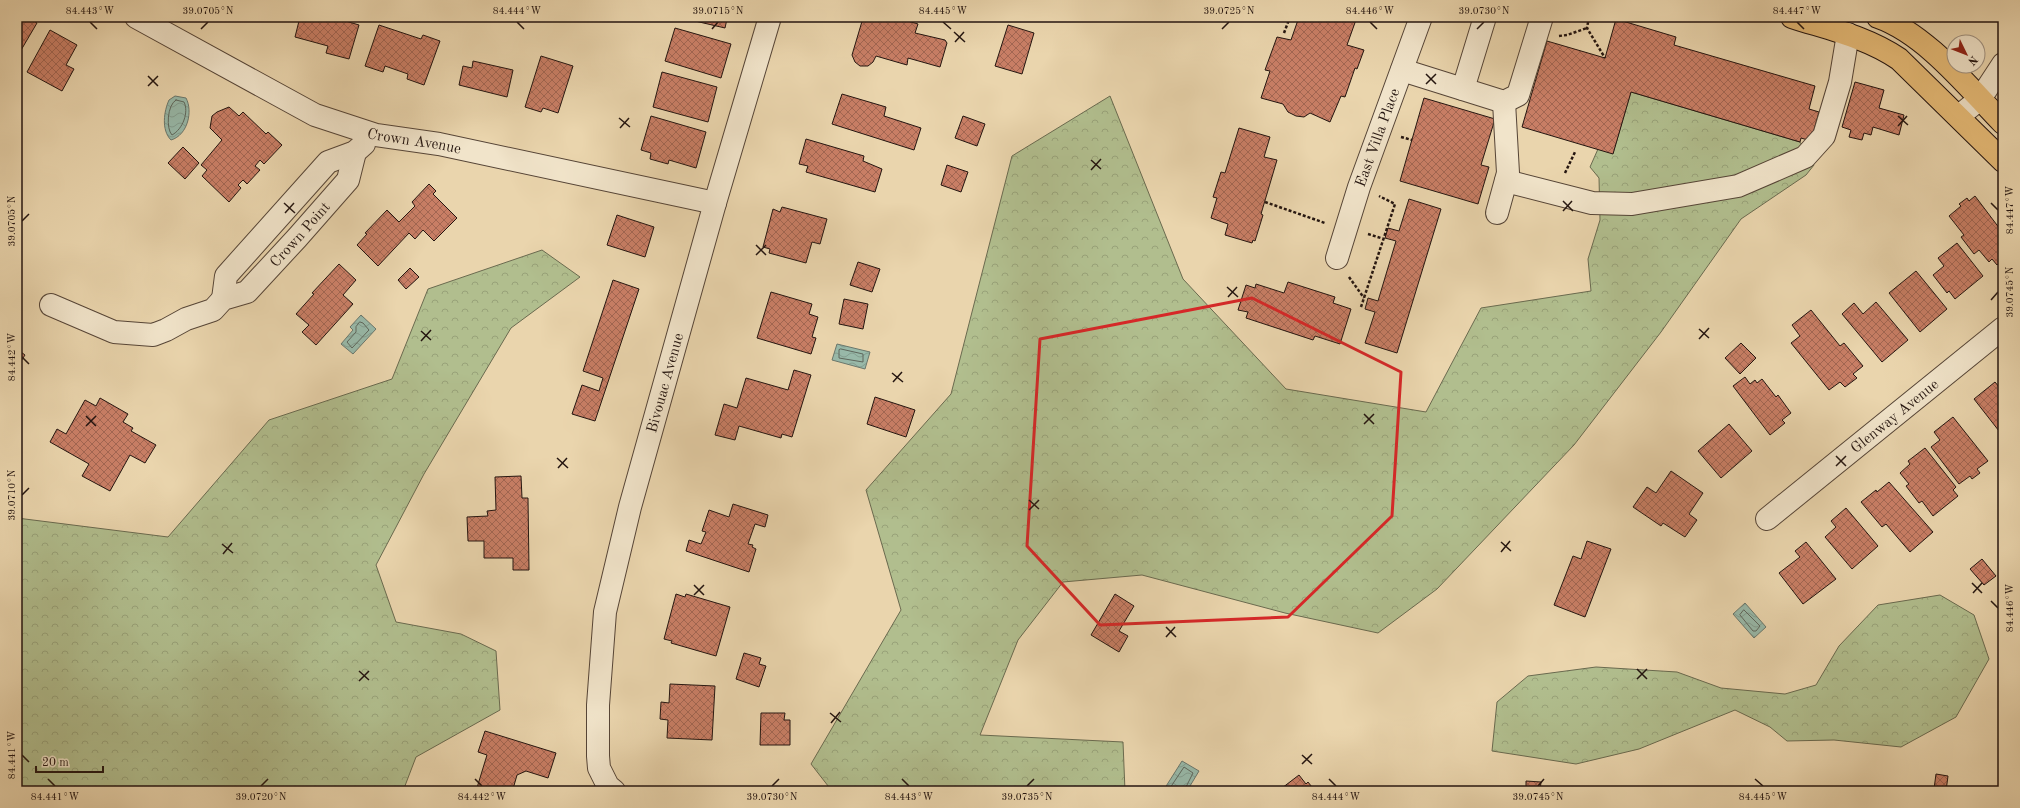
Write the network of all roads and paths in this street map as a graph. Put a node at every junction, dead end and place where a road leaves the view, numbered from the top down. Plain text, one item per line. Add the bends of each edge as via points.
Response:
1 (136, 17) edge
2 (770, 17) edge
3 (1290, 17) edge
4 (1421, 17) edge
5 (1486, 17) edge
6 (1542, 17) edge
7 (1589, 17) edge
8 (1792, 17) edge
9 (1878, 17) edge
10 (1587, 28) junction
11 (1284, 33) dead end
12 (1848, 34) junction
13 (1551, 36) dead end
14 (1605, 58) dead end
15 (2003, 64) edge
16 (1402, 70) junction
17 (1463, 89) junction
18 (1980, 99) junction
19 (1504, 102) junction
20 (1959, 116) junction
21 (2003, 123) edge
22 (376, 135) junction
23 (1395, 135) dead end
24 (1412, 140) dead end
25 (2003, 161) edge
26 (1506, 181) junction
27 (1359, 187) junction
28 (1265, 202) dead end
29 (715, 203) junction
30 (1497, 213) dead end
31 (1329, 225) dead end
32 (1337, 258) joint
33 (1364, 298) junction
34 (51, 305) dead end
35 (1361, 307) dead end
36 (2003, 328) edge
37 (1767, 519) dead end
38 (614, 791) edge

1 - 22 street, Crown Avenue via 315,115
2 - 29 street, Bivouac Avenue
3 - 11 path
4 - 16 street, East Villa Place
5 - 17 street
6 - 19 street via 1518,95
7 - 10 path
8 - 12 main road
9 - 18 main road via 1896,23 1925,44
10 - 13 path via 1567,35
10 - 14 path
12 - 20 main road via 1881,47 1899,59
12 - 26 street via 1840,82 1824,136 1805,157 1738,186 1632,204 1592,203
15 - 18 street
16 - 17 street
16 - 27 street, East Villa Place
17 - 19 street
18 - 20 street
18 - 21 main road
19 - 26 street
20 - 25 main road
22 - 29 street, Crown Avenue via 439,144
22 - 34 street, Crown Point via 356,152 328,162 226,276 218,305 153,335 114,332
23 - 24 path
26 - 30 street
27 - 32 street, East Villa Place
27 - 33 path via 1396,204
28 - 31 path
29 - 38 street, Bivouac Avenue via 630,507 605,612 598,705 598,756 608,786
32 - 33 path
33 - 35 path
36 - 37 street, Glenway Avenue

